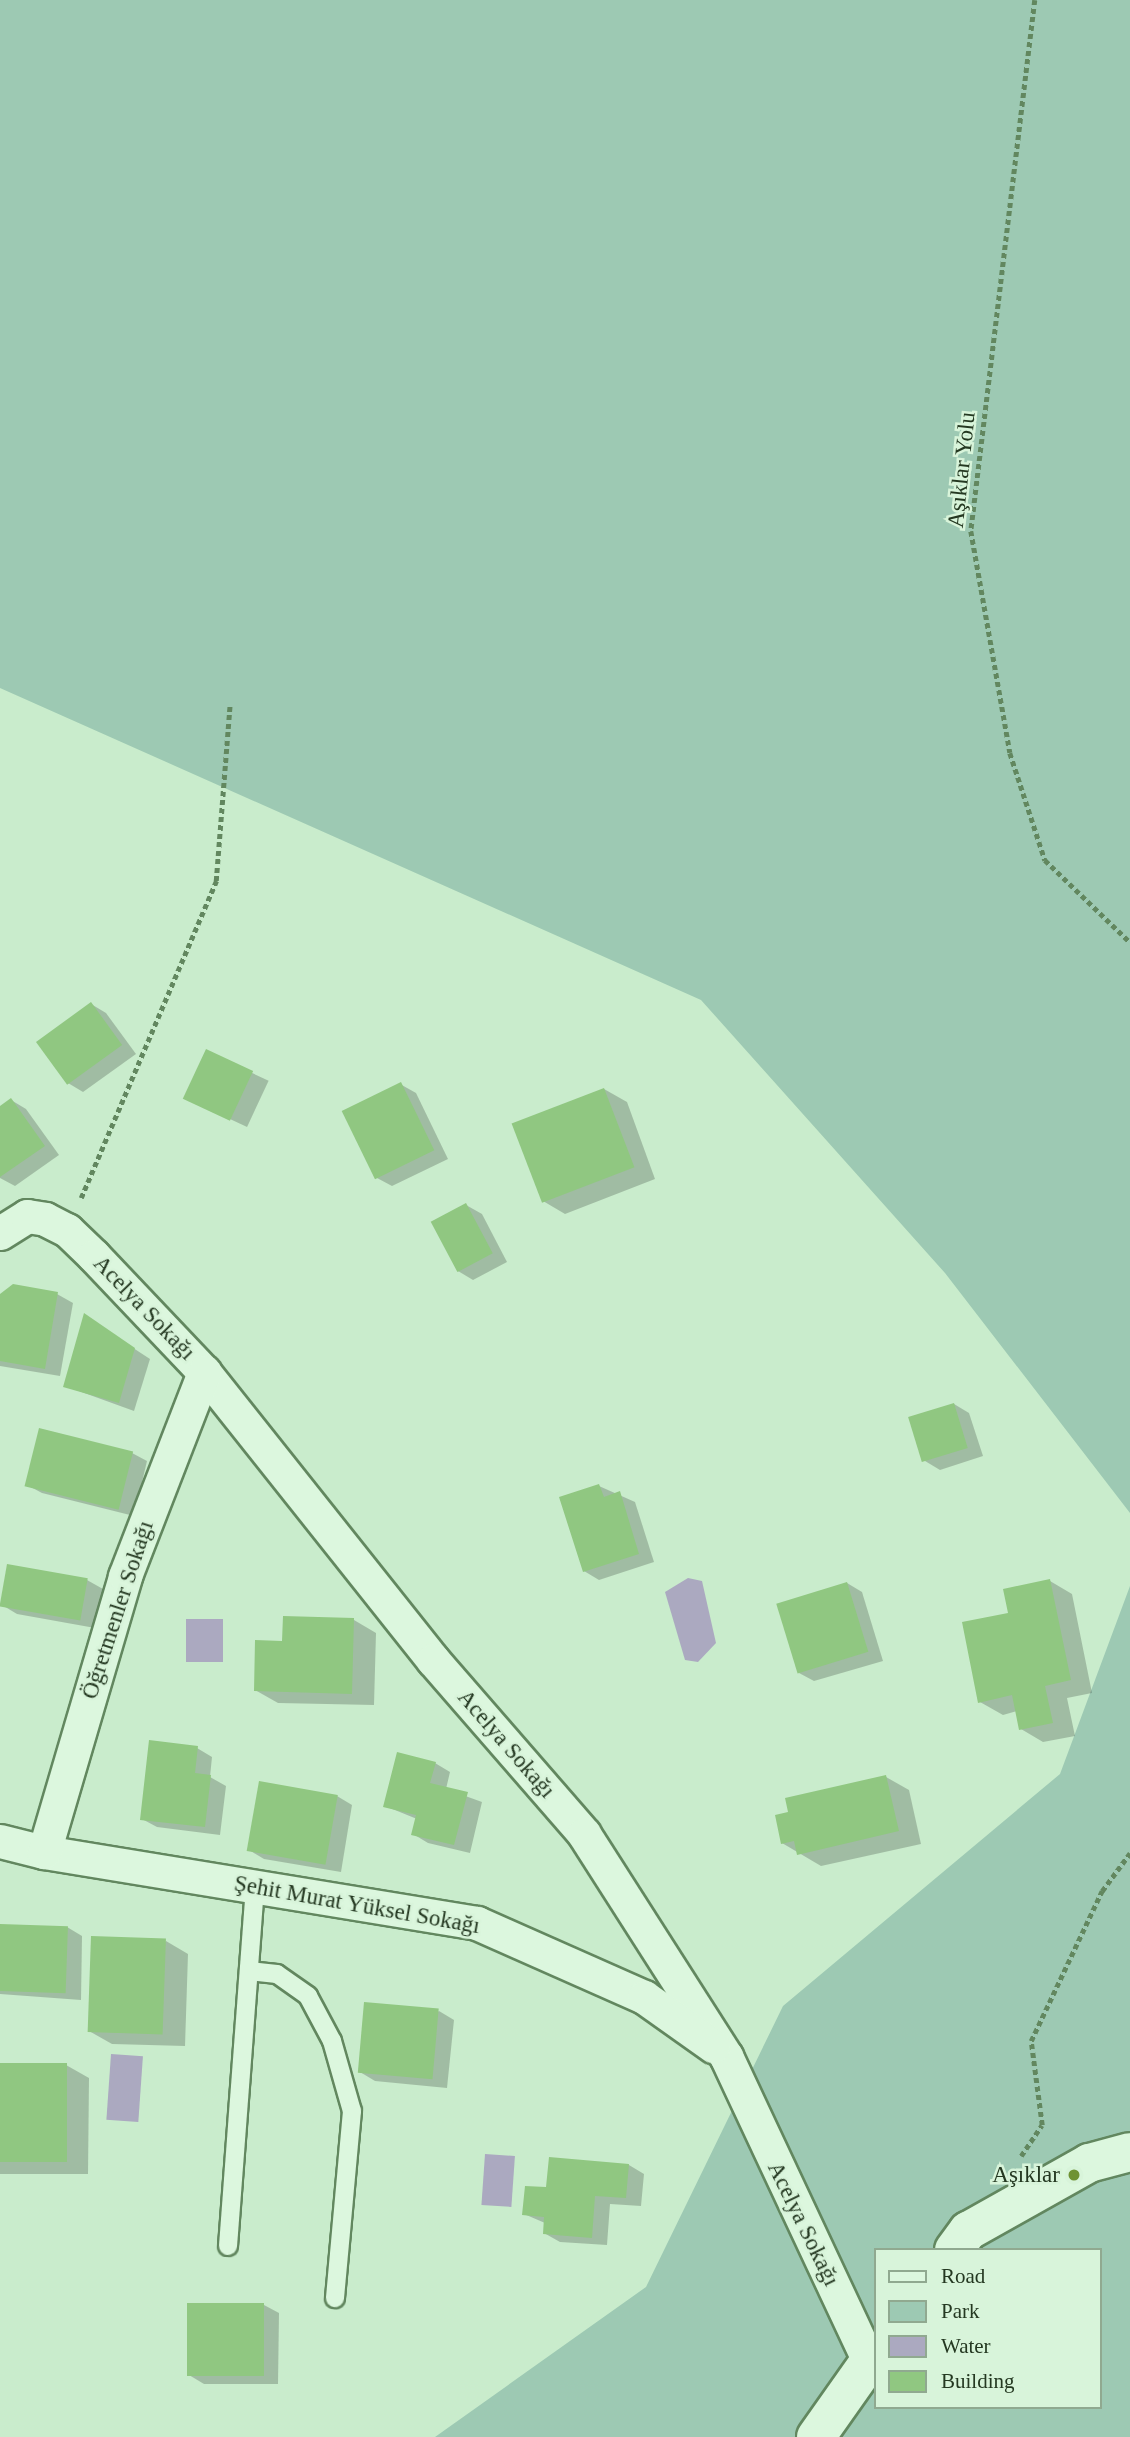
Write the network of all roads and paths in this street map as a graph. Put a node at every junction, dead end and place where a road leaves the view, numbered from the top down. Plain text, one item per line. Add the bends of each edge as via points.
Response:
1 (1035, 0) edge
2 (230, 705) dead end
3 (1130, 942) edge
4 (14, 1224) edge
5 (67, 1230) junction
6 (204, 1372) junction
7 (0, 1841) edge
8 (44, 1852) junction
9 (1130, 1853) edge
10 (255, 1886) junction
11 (249, 1971) junction
12 (726, 2056) junction
13 (1130, 2152) edge
14 (1012, 2167) dead end
15 (228, 2246) dead end
16 (955, 2248) edge
17 (335, 2298) dead end
18 (872, 2356) edge
19 (816, 2437) edge

1 - 3 path, Aşıklar Yolu via 971,531 1010,753 1045,860
2 - 5 path via 216,881
4 - 5 street, Acelya Sokağı
5 - 6 street, Acelya Sokağı
6 - 8 street, Öğretmenler Sokağı via 125,1576
6 - 12 street, Acelya Sokağı via 433,1660 584,1834
7 - 8 street, Şehit Murat Yüksel Sokağı
8 - 10 street, Şehit Murat Yüksel Sokağı
9 - 14 path via 1102,1891 1031,2042 1042,2125
10 - 11 lane
10 - 12 street, Şehit Murat Yüksel Sokağı via 477,1923 644,1997
11 - 15 lane
11 - 17 lane via 277,1975 308,1996 332,2041 352,2111
12 - 18 street, Acelya Sokağı
13 - 16 street via 1077,2170 968,2231
18 - 19 street

